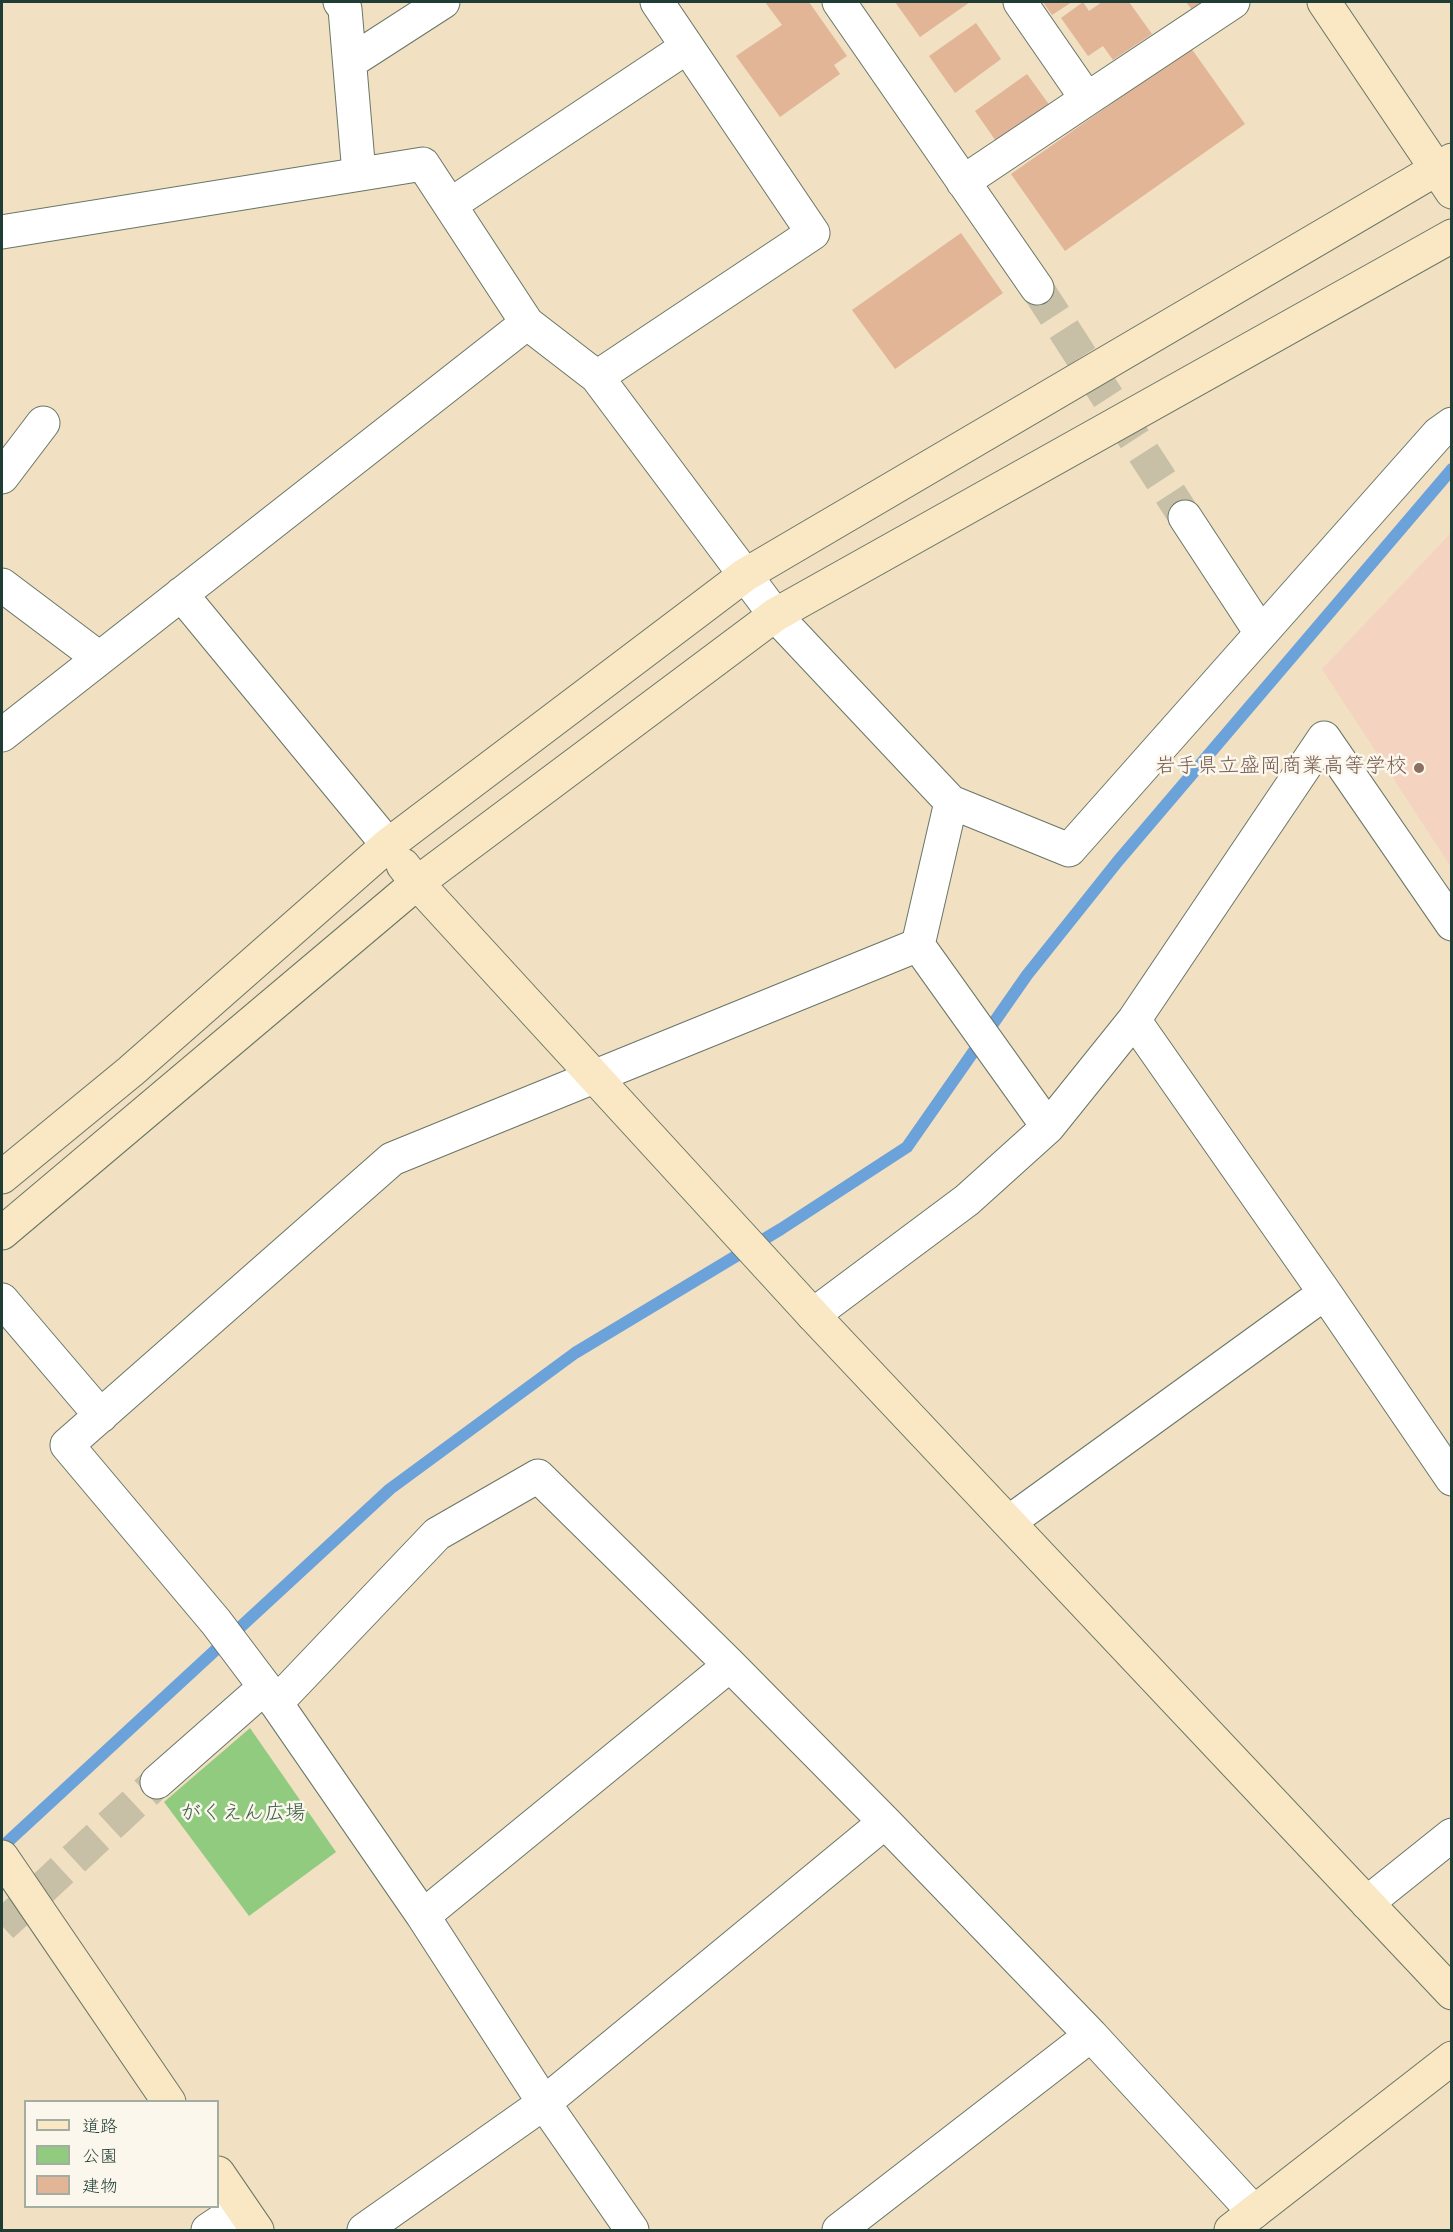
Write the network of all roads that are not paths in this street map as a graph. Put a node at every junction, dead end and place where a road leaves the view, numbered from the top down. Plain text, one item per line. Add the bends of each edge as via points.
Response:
1 (340, 2) edge
2 (443, 2) edge
3 (657, 2) edge
4 (839, 2) edge
5 (1020, 2) edge
6 (1233, 2) edge
7 (1324, 2) edge
8 (687, 47) junction
9 (350, 62) junction
10 (1087, 99) junction
11 (359, 174) junction
12 (1446, 174) edge
13 (963, 182) junction
14 (450, 205) junction
15 (2, 232) edge
16 (1452, 236) edge
17 (1037, 288) tunnel mouth
18 (527, 323) junction
19 (597, 377) junction
20 (43, 423) dead end
21 (1452, 424) edge
22 (2, 477) edge
23 (1185, 517) tunnel mouth
24 (745, 575) junction
25 (2, 585) edge
26 (181, 594) junction
27 (775, 615) junction
28 (1261, 633) junction
29 (99, 658) junction
30 (2, 735) edge
31 (951, 802) junction
32 (388, 845) junction
33 (417, 883) junction
34 (1452, 924) edge
35 (918, 945) junction
36 (1134, 1020) junction
37 (595, 1078) junction
38 (1048, 1127) junction
39 (2, 1177) edge
40 (2, 1233) edge
41 (1325, 1293) junction
42 (2, 1300) edge
43 (813, 1315) junction
44 (100, 1416) junction
45 (1452, 1479) edge
46 (1009, 1522) junction
47 (730, 1665) junction
48 (263, 1684) junction
49 (157, 1782) tunnel mouth
50 (885, 1822) junction
51 (1452, 1835) edge
52 (2, 1857) edge
53 (1367, 1903) junction
54 (423, 1916) junction
55 (1452, 1993) edge
56 (1091, 2035) junction
57 (1452, 2058) edge
58 (168, 2100) edge
59 (543, 2103) junction
60 (219, 2174) edge
61 (249, 2219) edge
62 (1243, 2221) edge
63 (208, 2230) edge
64 (364, 2230) edge
65 (632, 2230) edge
66 (839, 2230) edge

1 - 9 street via 345,9
2 - 9 street
3 - 8 street
4 - 13 street
5 - 10 street
6 - 10 street
7 - 12 street
8 - 14 street
8 - 19 street via 813,233
9 - 11 street
10 - 13 street
11 - 14 street via 423,164
11 - 15 street
12 - 24 street
13 - 17 street
14 - 18 street
16 - 27 street
18 - 19 street
18 - 26 street
19 - 24 street
20 - 22 street
21 - 28 street via 1438,434
23 - 28 street
24 - 27 street
24 - 32 street
25 - 29 street
26 - 29 street
26 - 32 street
27 - 31 street
27 - 33 street
28 - 31 street via 1069,850
29 - 30 street
31 - 35 street
32 - 33 street
32 - 39 street via 131,1071
33 - 37 street
33 - 40 street
34 - 36 street via 1324,738
35 - 37 street
35 - 38 street
36 - 38 street
36 - 41 street
37 - 43 street
37 - 44 street via 392,1159
38 - 43 street via 967,1200
41 - 45 street
41 - 46 street
42 - 44 street
43 - 46 street
44 - 48 street via 67,1445
46 - 53 street
47 - 48 street via 538,1476 437,1534
47 - 50 street
47 - 54 street
48 - 49 street
48 - 54 street
50 - 56 street
50 - 59 street
51 - 53 street
52 - 58 street
53 - 55 street
54 - 59 street
56 - 62 street
56 - 66 street
57 - 62 street
59 - 64 street
59 - 65 street
60 - 61 street
61 - 63 street

